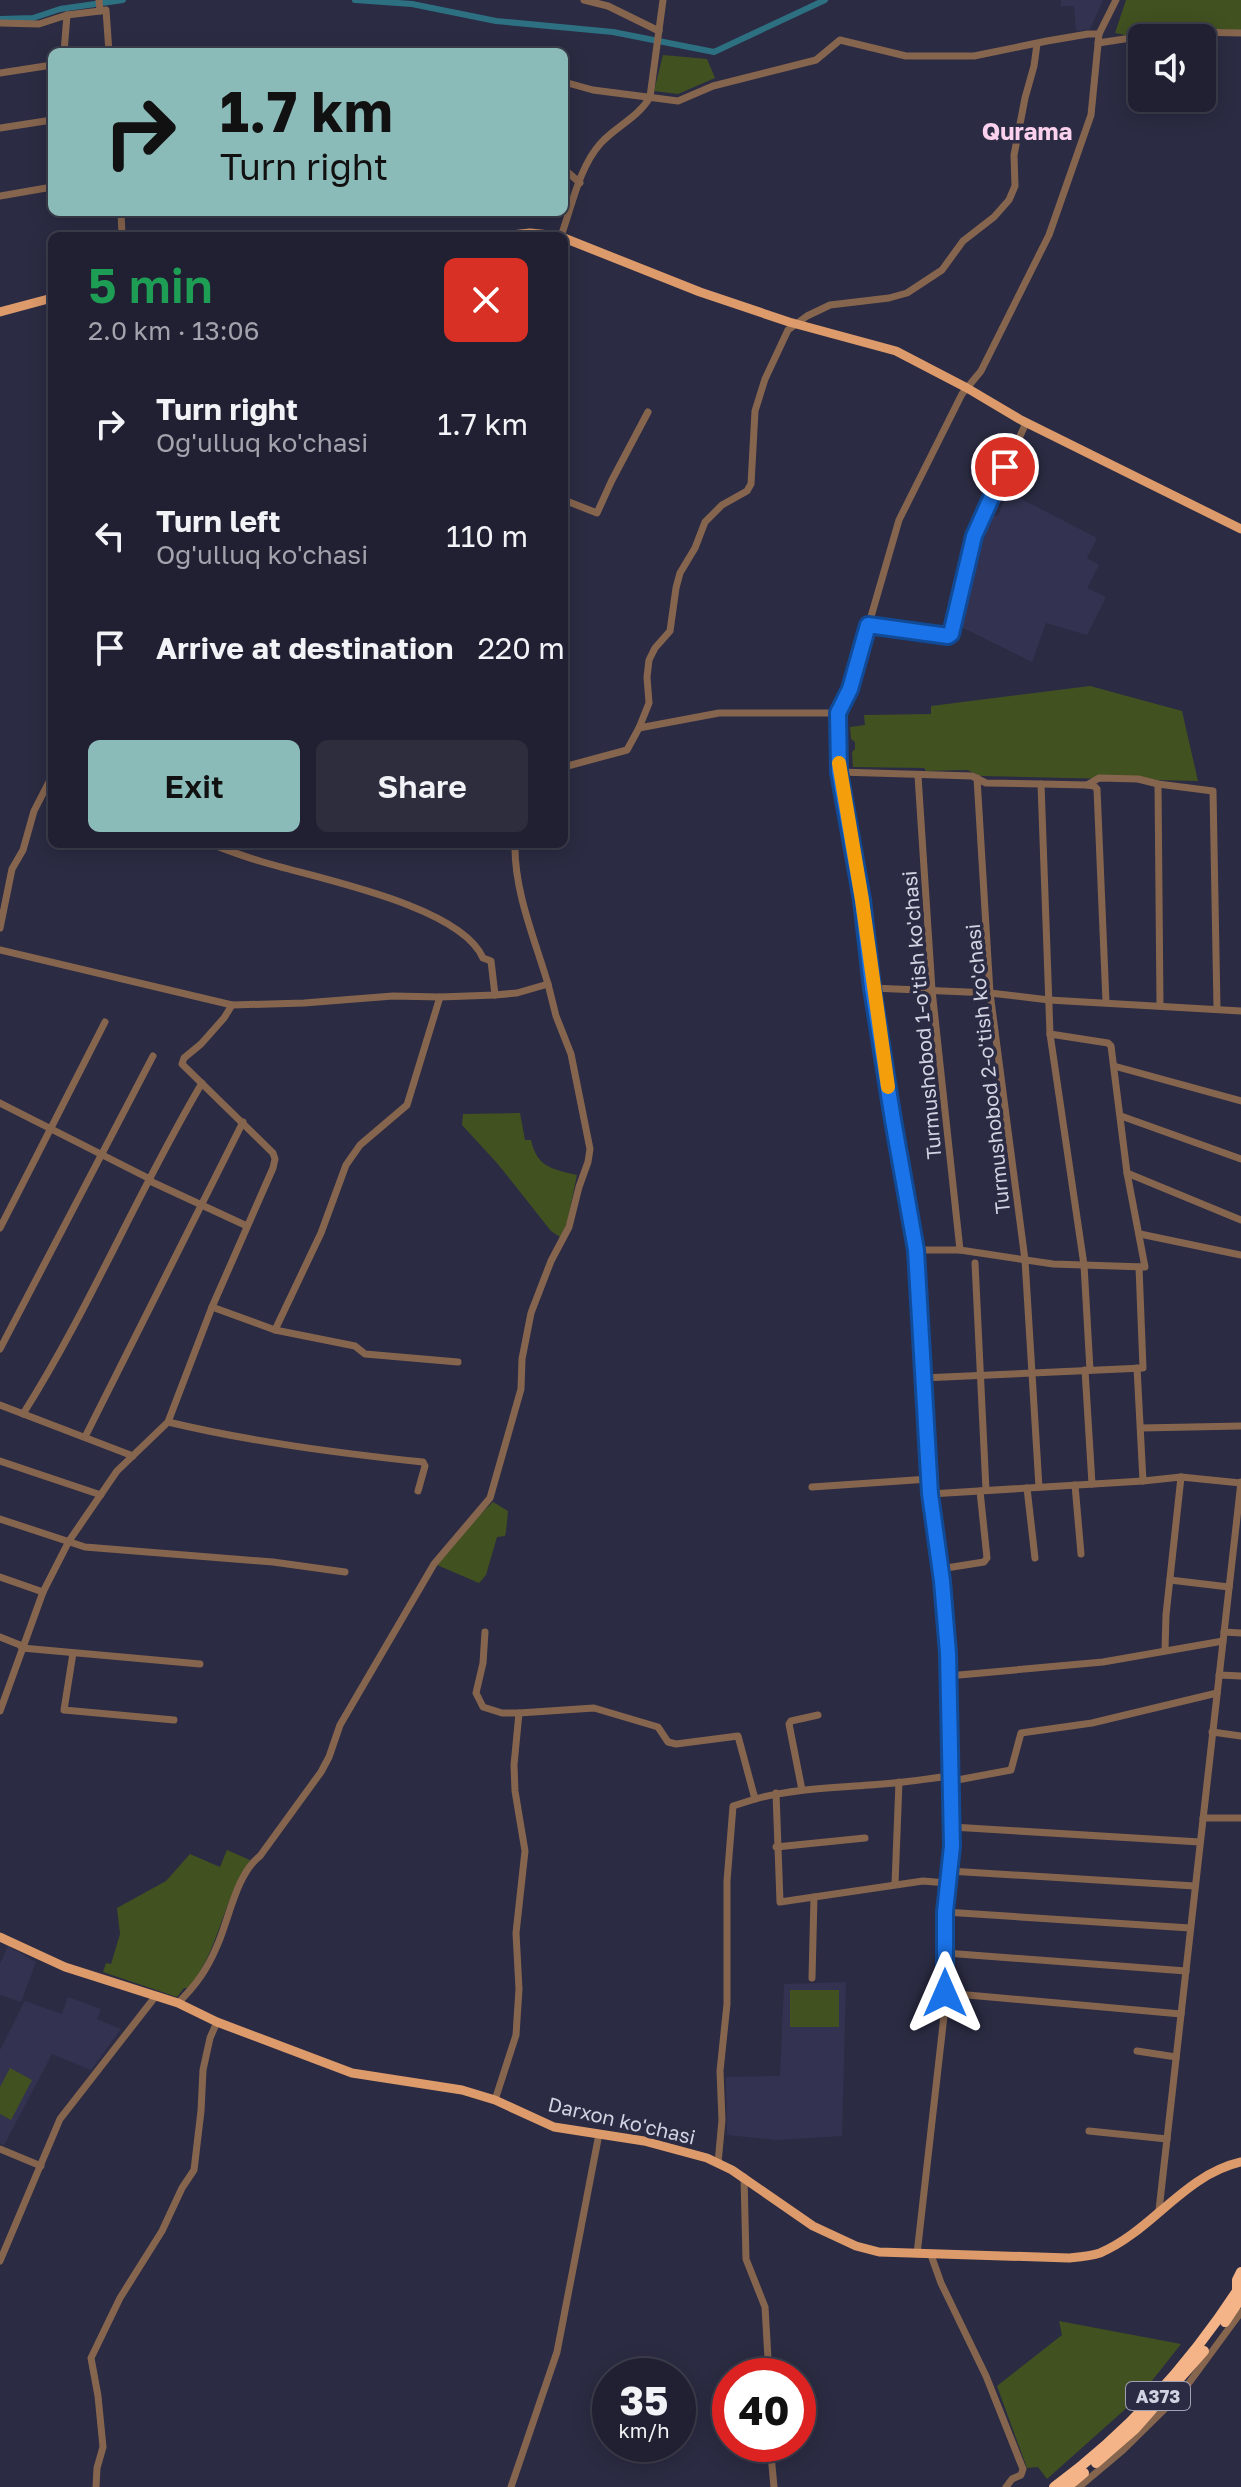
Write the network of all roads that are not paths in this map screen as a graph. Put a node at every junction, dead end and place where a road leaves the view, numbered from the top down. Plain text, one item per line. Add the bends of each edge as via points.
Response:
1 (584, 0) edge
2 (663, 0) edge
3 (1116, 0) edge
4 (100, 6) edge
5 (67, 15) junction
6 (0, 23) edge
7 (659, 31) junction
8 (1241, 33) edge
9 (1098, 39) junction
10 (1037, 44) junction
11 (64, 48) edge
12 (109, 48) edge
13 (48, 66) edge
14 (0, 73) edge
15 (568, 83) edge
16 (650, 97) junction
17 (48, 121) edge
18 (0, 128) edge
19 (568, 172) edge
20 (580, 183) junction
21 (48, 188) edge
22 (0, 195) edge
23 (564, 232) edge
24 (568, 239) edge
25 (48, 299) edge
26 (0, 312) edge
27 (798, 324) junction
28 (967, 388) junction
29 (648, 412) dead end
30 (1026, 423) junction
31 (568, 502) edge
32 (1241, 529) edge
33 (868, 625) junction
34 (838, 713) junction
35 (639, 728) junction
36 (568, 766) edge
37 (839, 772) junction
38 (918, 776) junction
39 (977, 778) junction
40 (1041, 784) junction
41 (1158, 784) junction
42 (1087, 785) junction
43 (48, 787) edge
44 (222, 848) edge
45 (515, 848) edge
46 (0, 928) edge
47 (0, 950) edge
48 (548, 984) junction
49 (872, 988) junction
50 (932, 990) junction
51 (990, 993) junction
52 (495, 995) junction
53 (440, 997) junction
54 (1049, 1000) junction
55 (1106, 1002) junction
56 (232, 1005) junction
57 (1160, 1006) junction
58 (1217, 1009) junction
59 (1241, 1011) edge
60 (105, 1022) dead end
61 (1050, 1034) junction
62 (153, 1056) dead end
63 (1114, 1066) junction
64 (202, 1083) junction
65 (1241, 1101) edge
66 (0, 1103) edge
67 (1121, 1116) junction
68 (243, 1122) junction
69 (51, 1129) junction
70 (101, 1155) junction
71 (1241, 1159) edge
72 (1127, 1173) junction
73 (150, 1179) junction
74 (201, 1206) junction
75 (1241, 1220) edge
76 (247, 1226) junction
77 (0, 1228) edge
78 (1140, 1234) junction
79 (916, 1250) junction
80 (960, 1250) junction
81 (1241, 1255) edge
82 (1025, 1260) junction
83 (975, 1263) dead end
84 (1084, 1265) junction
85 (1139, 1267) junction
86 (212, 1307) junction
87 (275, 1330) junction
88 (0, 1349) edge
89 (458, 1362) dead end
90 (1137, 1368) junction
91 (1088, 1370) junction
92 (1033, 1373) junction
93 (980, 1375) junction
94 (922, 1378) junction
95 (0, 1405) edge
96 (23, 1414) junction
97 (168, 1422) junction
98 (1241, 1426) edge
99 (1141, 1428) junction
100 (85, 1437) junction
101 (133, 1456) junction
102 (0, 1461) edge
103 (1181, 1477) junction
104 (929, 1479) junction
105 (1143, 1481) junction
106 (1241, 1482) edge
107 (1092, 1484) junction
108 (1075, 1485) junction
109 (812, 1487) dead end
110 (1039, 1487) junction
111 (1027, 1488) junction
112 (418, 1491) dead end
113 (983, 1491) junction
114 (930, 1494) junction
115 (101, 1495) junction
116 (1239, 1508) edge
117 (0, 1519) edge
118 (69, 1541) junction
119 (1237, 1553) edge
120 (1081, 1554) dead end
121 (1035, 1558) dead end
122 (940, 1569) junction
123 (345, 1572) dead end
124 (0, 1577) edge
125 (1170, 1580) junction
126 (1241, 1581) edge
127 (1229, 1584) junction
128 (43, 1592) junction
129 (485, 1632) dead end
130 (1241, 1633) edge
131 (0, 1637) edge
132 (1223, 1637) junction
133 (22, 1648) junction
134 (1165, 1650) junction
135 (73, 1653) junction
136 (200, 1664) dead end
137 (1219, 1675) junction
138 (948, 1676) junction
139 (1241, 1676) edge
140 (1217, 1693) junction
141 (2, 1694) edge
142 (0, 1711) edge
143 (519, 1713) junction
144 (818, 1715) dead end
145 (174, 1720) dead end
146 (1212, 1732) junction
147 (1241, 1736) edge
148 (952, 1778) junction
149 (899, 1782) junction
150 (802, 1790) junction
151 (776, 1793) junction
152 (755, 1799) junction
153 (1203, 1818) junction
154 (1241, 1818) edge
155 (952, 1827) junction
156 (865, 1838) dead end
157 (1200, 1842) junction
158 (776, 1847) junction
159 (949, 1871) junction
160 (947, 1883) junction
161 (895, 1884) junction
162 (1195, 1886) junction
163 (814, 1897) junction
164 (945, 1912) junction
165 (1190, 1928) junction
166 (0, 1937) edge
167 (945, 1953) junction
168 (1186, 1971) junction
169 (812, 1978) dead end
170 (945, 1993) junction
171 (155, 1997) junction
172 (178, 2003) junction
173 (1181, 2014) junction
174 (217, 2022) junction
175 (1137, 2051) dead end
176 (1176, 2057) junction
177 (495, 2100) junction
178 (1089, 2131) dead end
179 (599, 2134) junction
180 (1167, 2139) junction
181 (0, 2149) edge
182 (1241, 2162) edge
183 (718, 2163) junction
184 (41, 2166) junction
185 (744, 2177) junction
186 (1159, 2210) junction
187 (917, 2254) junction
188 (931, 2255) junction
189 (0, 2261) edge
190 (1241, 2272) edge
191 (1240, 2292) edge
192 (1241, 2312) edge
193 (768, 2358) edge
194 (772, 2462) edge
195 (96, 2487) edge
196 (511, 2487) edge
197 (774, 2487) edge
198 (1006, 2487) edge
199 (1054, 2487) edge
200 (1067, 2487) edge
201 (1079, 2487) edge

1 - 7 street
2 - 7 street
3 - 9 street
4 - 5 street
4 - 12 street via 106,10
5 - 6 street via 39,24
5 - 11 street
7 - 16 street
8 - 9 street
9 - 10 street via 1088,34
9 - 28 street via 1091,115 1049,235 981,371
10 - 16 street via 979,56 906,56 840,40 816,60 713,86 678,101
10 - 27 street via 1014,155 1015,186 1006,205 963,241 942,270 907,293 830,305
13 - 14 street
15 - 16 street
16 - 20 street via 642,110 600,143
17 - 18 street
19 - 20 street
20 - 23 street
21 - 22 street
24 - 27 main road
25 - 26 main road
27 - 28 main road via 896,351
27 - 35 street via 788,330 755,411 751,484 705,522 680,573 670,631 649,660 649,703
28 - 30 main road
28 - 33 street via 899,520
29 - 31 street via 597,513
30 - 32 main road
30 - 33 street via 974,536 951,634
33 - 34 street
34 - 35 street via 719,713
34 - 37 street
35 - 36 street via 627,750
37 - 38 street
37 - 49 street
38 - 39 street
38 - 50 street, Turmushobod 1-o'tish ko'chasi
39 - 40 street via 986,783
39 - 51 street, Turmushobod 2-o'tish ko'chasi
40 - 42 street
40 - 54 street
41 - 42 street via 1099,778
41 - 57 street
41 - 58 street via 1213,791
42 - 55 street via 1097,789
43 - 46 street via 12,869
44 - 52 street via 378,893 434,917 491,961
45 - 48 street
47 - 56 street
48 - 52 street
48 - 172 street via 571,1054 590,1149 569,1227 531,1313 521,1389 490,1498 434,1564 340,1725 321,1772 251,1863 200,1981
49 - 50 street
49 - 79 street
50 - 51 street
50 - 80 street, Turmushobod 1-o'tish ko'chasi
51 - 54 street
51 - 82 street, Turmushobod 2-o'tish ko'chasi
52 - 53 street
53 - 56 street
53 - 87 street via 407,1105 360,1145 346,1165
54 - 55 street
54 - 61 street
55 - 57 street
56 - 64 street via 182,1060
57 - 58 street
58 - 59 street
60 - 69 street
61 - 63 street via 1108,1043
61 - 84 street
62 - 70 street
63 - 65 street
63 - 67 street
64 - 68 street
64 - 73 street
66 - 69 street
67 - 71 street
67 - 72 street
68 - 74 street
68 - 76 street via 275,1159
69 - 70 street
69 - 77 street
70 - 73 street
70 - 88 street
72 - 75 street
72 - 78 street
73 - 74 street
73 - 96 street via 52,1369
74 - 76 street
74 - 100 street
76 - 86 street
78 - 81 street
78 - 85 street via 1145,1267
79 - 80 street
79 - 94 street
80 - 82 street
82 - 84 street
82 - 92 street, Turmushobod 2-o'tish ko'chasi
83 - 93 street
84 - 85 street
84 - 91 street
85 - 90 street via 1143,1368
86 - 87 street
86 - 97 street
87 - 89 street via 355,1346 365,1354
90 - 91 street
90 - 99 street
91 - 92 street
91 - 107 street
92 - 93 street
92 - 110 street, Turmushobod 2-o'tish ko'chasi
93 - 94 street
93 - 113 street
94 - 104 street
95 - 96 street
96 - 100 street
97 - 101 street
97 - 112 street via 250,1440 423,1462
98 - 99 street
99 - 105 street
100 - 101 street
101 - 115 street
102 - 115 street
103 - 105 street
103 - 106 street
103 - 125 street
104 - 109 street
104 - 114 street
105 - 107 street
106 - 116 street
107 - 108 street
108 - 110 street
108 - 120 street
110 - 111 street
111 - 113 street
111 - 121 street
113 - 114 street
113 - 122 street via 987,1558
114 - 122 street
115 - 118 street
116 - 119 street
117 - 118 street
118 - 123 street via 85,1547
118 - 128 street
119 - 127 street
122 - 138 street
124 - 128 street
125 - 127 street
125 - 134 street
126 - 127 street
127 - 132 street
128 - 133 street
129 - 143 street via 478,1702 492,1710
130 - 132 street
131 - 133 street
132 - 134 street
132 - 137 street
133 - 135 street
133 - 141 street
134 - 138 street via 1103,1662
135 - 136 street
135 - 145 street via 64,1710
137 - 139 street
137 - 140 street
138 - 148 street
140 - 146 street
140 - 148 street via 1092,1723 1021,1733 1011,1770
141 - 142 street
143 - 152 street via 594,1708 658,1727 668,1742 676,1744 738,1736
143 - 177 street via 515,1791 525,1851 516,1933 519,1989 516,2035
144 - 150 street via 789,1724
146 - 147 street
146 - 153 street
148 - 149 street
148 - 155 street
149 - 150 street
149 - 161 street
150 - 151 street
151 - 152 street
151 - 158 street
152 - 183 street via 733,1806
153 - 154 street
153 - 157 street
155 - 157 street
155 - 159 street
156 - 158 street
157 - 162 street
158 - 163 street via 780,1902
159 - 160 street
159 - 162 street
160 - 161 street
160 - 164 street
161 - 163 street
162 - 165 street
163 - 169 street
164 - 165 street
164 - 167 street
165 - 168 street
166 - 171 main road, Darxon ko'chasi via 65,1967
167 - 168 street
167 - 170 street
168 - 173 street
170 - 173 street
170 - 187 street
171 - 172 main road, Darxon ko'chasi
171 - 184 street via 60,2119
172 - 174 main road, Darxon ko'chasi
173 - 176 street
174 - 177 main road, Darxon ko'chasi via 352,2073
174 - 195 street via 203,2070 194,2170 91,2358 103,2447
175 - 176 street
176 - 180 street
177 - 179 main road, Darxon ko'chasi via 554,2127
178 - 180 street
179 - 183 main road, Darxon ko'chasi
179 - 196 street via 557,2352
180 - 186 street
181 - 184 street
182 - 186 main road, Darxon ko'chasi via 1195,2183
183 - 185 main road, Darxon ko'chasi
184 - 189 street
185 - 187 main road, Darxon ko'chasi via 834,2237 879,2252
185 - 193 street via 746,2259 765,2307
186 - 188 main road, Darxon ko'chasi via 1099,2253 1069,2258
187 - 188 main road, Darxon ko'chasi
188 - 198 street via 1023,2469
190 - 191 highway
191 - 199 highway, A373 via 1159,2394
191 - 200 highway, A373 via 1214,2338 1162,2401
192 - 201 street via 1183,2391
194 - 197 street

